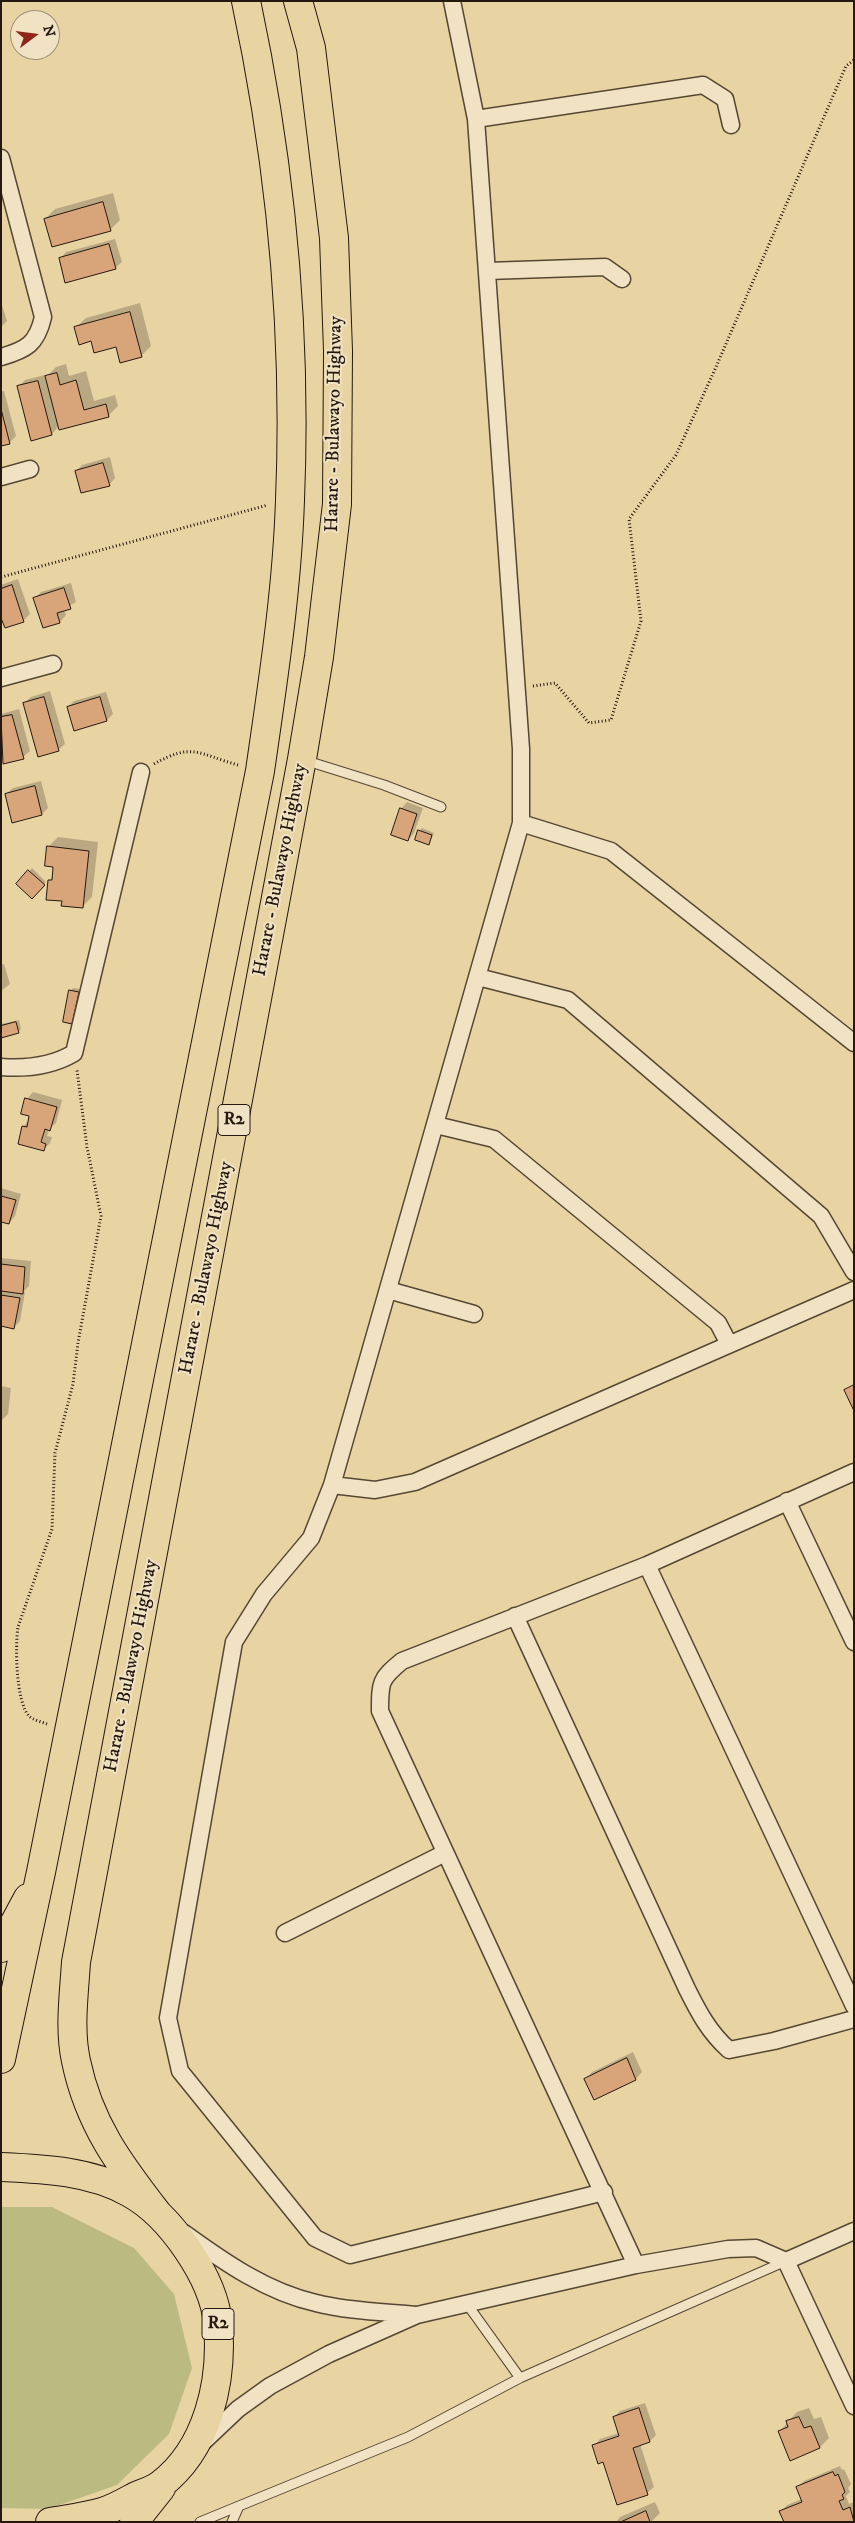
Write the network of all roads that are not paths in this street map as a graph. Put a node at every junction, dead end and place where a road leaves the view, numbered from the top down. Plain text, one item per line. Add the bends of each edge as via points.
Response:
1 (246, 1) edge
2 (298, 1) edge
3 (452, 1) edge
4 (476, 119) junction
5 (731, 125) dead end
6 (1, 158) edge
7 (487, 271) junction
8 (622, 278) dead end
9 (1, 357) edge
10 (30, 469) dead end
11 (1, 477) edge
12 (53, 664) dead end
13 (1, 678) edge
14 (302, 759) junction
15 (141, 772) road end
16 (441, 807) dead end
17 (522, 824) junction
18 (478, 977) junction
19 (854, 1043) edge
20 (1, 1067) edge
21 (436, 1125) junction
22 (854, 1272) edge
23 (388, 1290) junction
24 (854, 1290) edge
25 (474, 1314) dead end
26 (729, 1344) junction
27 (854, 1472) edge
28 (332, 1485) junction
29 (788, 1501) junction
30 (647, 1565) junction
31 (516, 1616) junction
32 (854, 1642) edge
33 (444, 1853) junction
34 (42, 1872) junction
35 (285, 1934) dead end
36 (1, 1948) edge
37 (854, 2006) edge
38 (854, 2019) edge
39 (1, 2059) edge
40 (1, 2167) edge
41 (604, 2192) junction
42 (158, 2214) junction
43 (854, 2231) edge
44 (786, 2261) junction
45 (636, 2265) junction
46 (467, 2304) junction
47 (417, 2315) junction
48 (520, 2378) junction
49 (854, 2406) edge
50 (183, 2462) junction
51 (239, 2506) junction
52 (50, 2522) edge
53 (134, 2522) edge
54 (200, 2522) edge
55 (232, 2522) edge

1 - 34 highway, R2 via 280,199 290,314 290,500 284,589 260,771
2 - 14 highway, Harare - Bulawayo Highway / R2 via 311,48 334,238 338,351 338,504 319,657
3 - 4 street
4 - 5 street via 703,85 725,98
4 - 7 street
6 - 9 street via 43,317 30,345
7 - 8 street via 605,267
7 - 17 street via 521,749
10 - 11 street
12 - 13 street
14 - 16 lane
14 - 42 highway, Harare - Bulawayo Highway / R2 via 76,1962 72,2021 76,2061 90,2105 104,2142
15 - 20 street via 74,1053 30,1068
17 - 18 street
17 - 19 street via 611,852
18 - 21 street
18 - 22 street via 568,1000 821,1216
21 - 23 street
21 - 26 street via 494,1139 718,1323
23 - 25 street
23 - 28 street
24 - 26 street
26 - 28 street via 415,1482 375,1490
27 - 29 street
28 - 41 street via 311,1538 264,1594 234,1642 168,2018 180,2071 315,2238 350,2255
29 - 30 street
29 - 32 street
30 - 31 street
30 - 37 street
31 - 33 street via 402,1661 385,1675 382,1683 380,1711
31 - 38 street via 707,2028 729,2050
33 - 35 street
33 - 41 street
34 - 36 highway
34 - 39 highway, R2
40 - 42 highway, Harare - Bulawayo Highway / R2 via 78,2173 130,2192
41 - 45 street
42 - 47 street via 223,2261 276,2290 316,2303
42 - 50 highway, Harare - Bulawayo Highway / R2 via 186,2245 208,2287 218,2323 218,2369 206,2424
43 - 44 street
44 - 45 street via 756,2248 737,2248
44 - 48 lane
44 - 49 street
45 - 46 street
46 - 47 street
46 - 48 lane
47 - 50 street via 328,2354 270,2386 238,2409
48 - 51 lane via 408,2437
50 - 52 highway, Harare - Bulawayo Highway / R2 via 159,2486 103,2512
50 - 53 highway, Harare - Bulawayo Highway / R2
51 - 54 lane
51 - 55 lane

